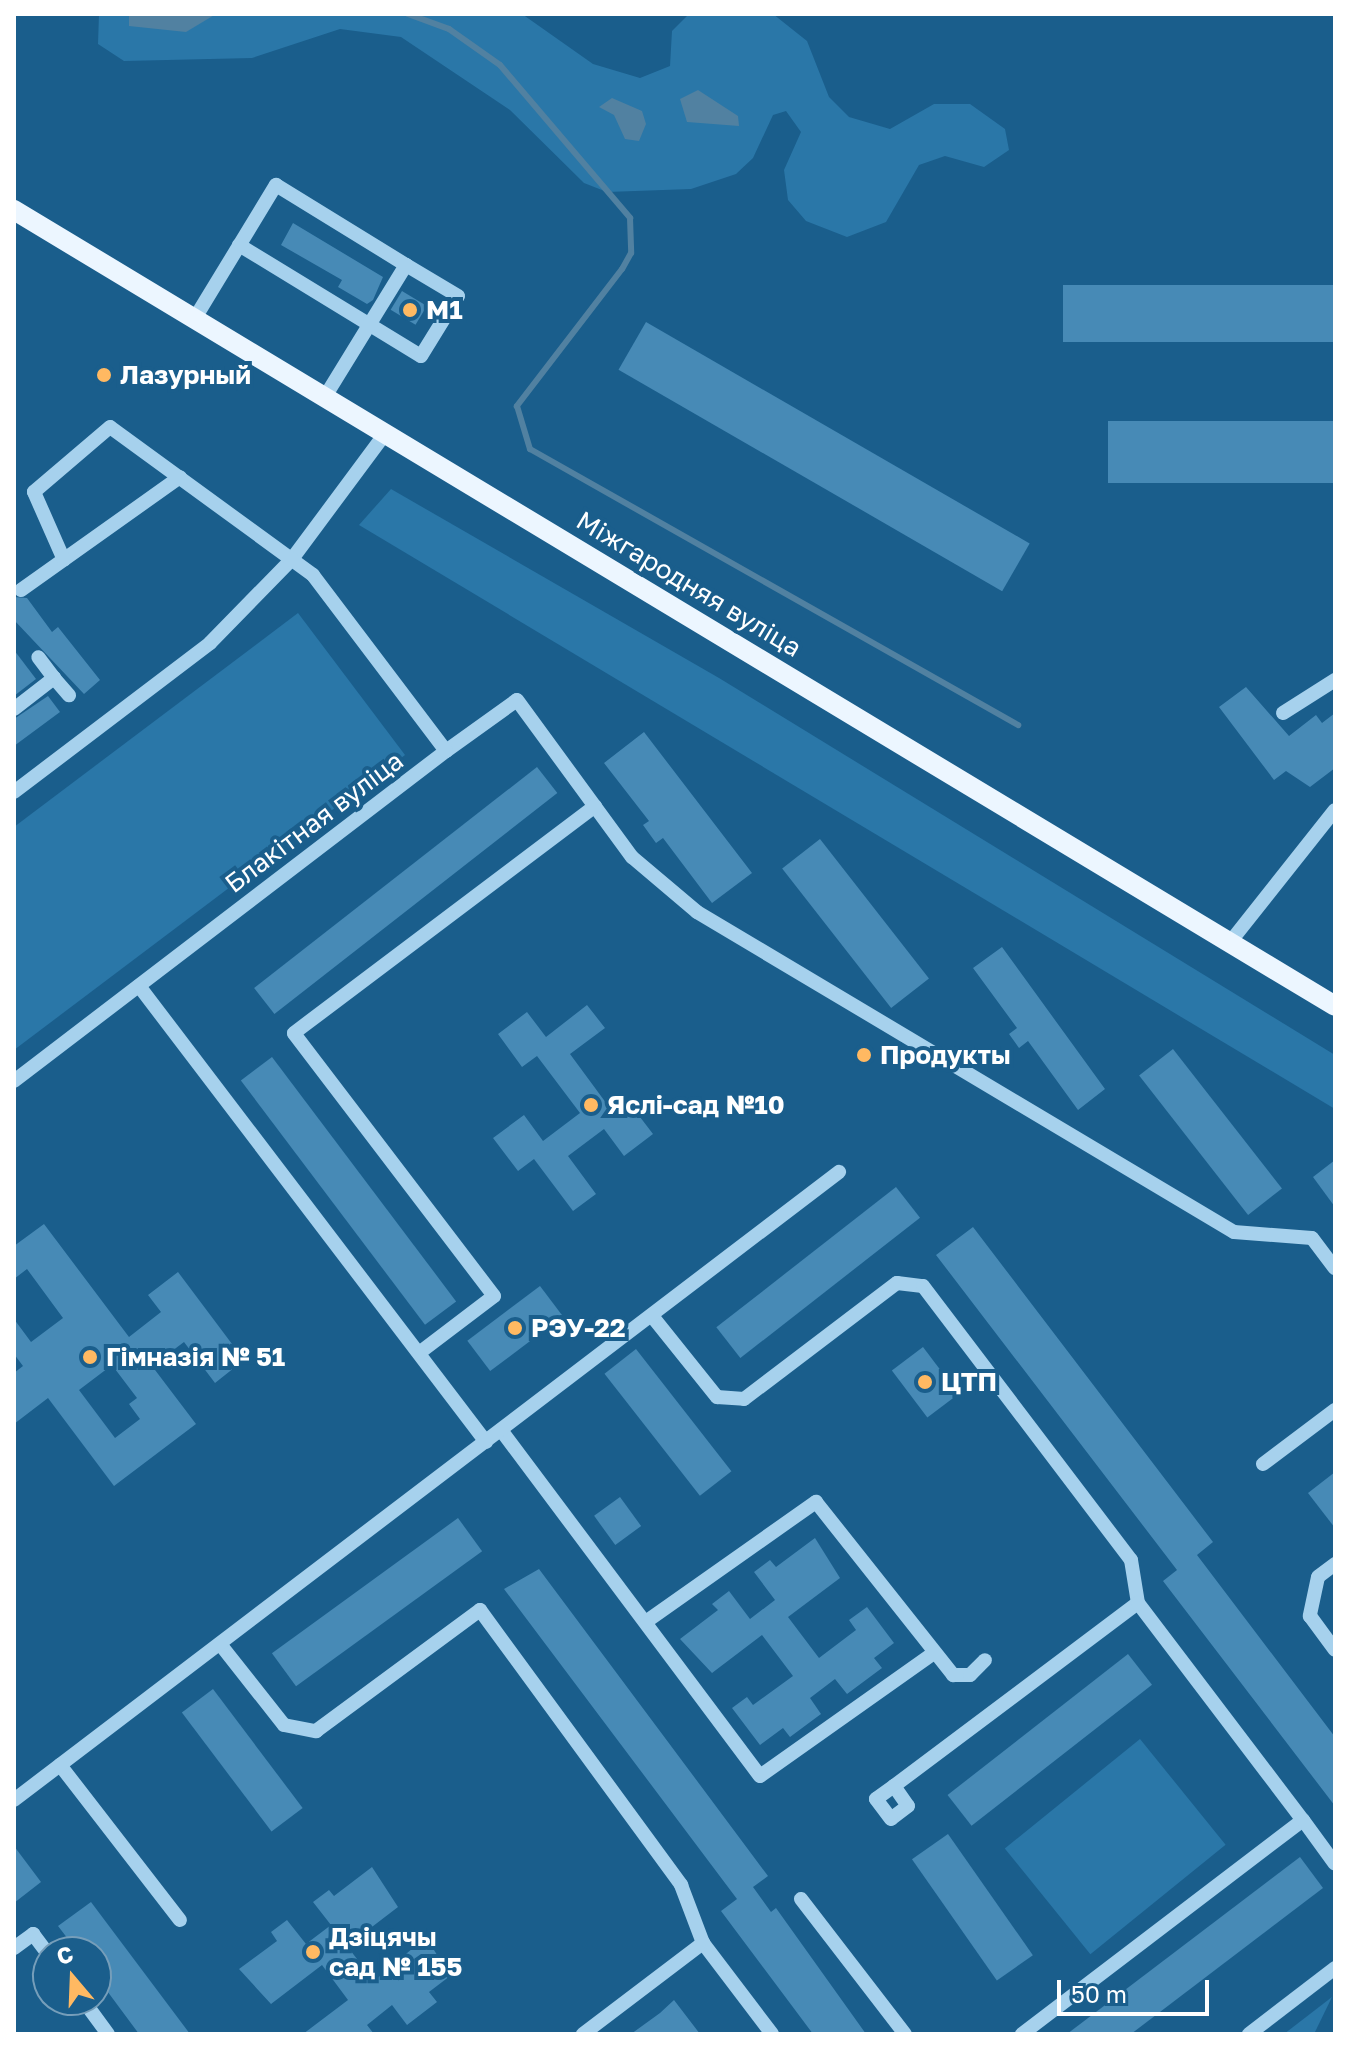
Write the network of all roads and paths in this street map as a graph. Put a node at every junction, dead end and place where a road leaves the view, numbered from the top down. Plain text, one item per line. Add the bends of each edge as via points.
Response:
1 (14, 210) edge
2 (239, 245) junction
3 (406, 265) junction
4 (195, 318) junction
5 (370, 325) junction
6 (326, 395) junction
7 (385, 434) junction
8 (180, 477) junction
9 (292, 559) junction
10 (64, 560) junction
11 (21, 590) dead end
12 (38, 657) dead end
13 (54, 678) junction
14 (1335, 680) edge
15 (69, 695) dead end
16 (14, 709) edge
17 (1283, 713) dead end
18 (446, 751) junction
19 (14, 792) edge
20 (595, 806) junction
21 (1335, 810) edge
22 (1231, 941) junction
23 (139, 986) junction
24 (1335, 1006) edge
25 (14, 1081) edge
26 (839, 1172) dead end
27 (1335, 1268) edge
28 (652, 1316) junction
29 (419, 1353) junction
30 (1335, 1410) edge
31 (501, 1430) junction
32 (486, 1442) junction
33 (1263, 1464) dead end
34 (1335, 1564) edge
35 (1138, 1603) junction
36 (647, 1621) junction
37 (220, 1644) junction
38 (1335, 1650) edge
39 (934, 1653) junction
40 (985, 1660) dead end
41 (60, 1765) junction
42 (894, 1786) dead end
43 (14, 1800) edge
44 (1303, 1820) junction
45 (1335, 1864) edge
46 (801, 1899) dead end
47 (180, 1920) dead end
48 (34, 1936) edge
49 (703, 1943) junction
50 (14, 1948) edge
51 (1335, 1968) edge
52 (95, 2016) edge
53 (108, 2034) edge
54 (583, 2034) edge
55 (772, 2034) edge
56 (905, 2034) edge
57 (1022, 2034) edge
58 (1249, 2034) edge

1 - 4 main road, Міжгародняя вуліца
2 - 3 street via 276,185
2 - 4 street
2 - 5 street
3 - 5 street
3 - 5 street via 458,296 421,356
4 - 6 main road, Міжгародняя вуліца
5 - 6 street
6 - 7 main road, Міжгародняя вуліца
7 - 9 street
7 - 22 main road, Міжгародняя вуліца
8 - 9 street
8 - 10 street
8 - 10 street via 110,427 34,492
9 - 18 street via 313,575
9 - 19 street via 210,643
10 - 11 street
12 - 13 street
13 - 15 street
13 - 16 street
14 - 17 street
18 - 20 street, Блакітная вуліца via 517,700
18 - 23 street, Блакітная вуліца
20 - 27 street via 632,857 697,912 1234,1232 1312,1238
20 - 29 street via 294,1033 494,1296
21 - 22 street
22 - 24 main road, Міжгародняя вуліца
23 - 25 street, Блакітная вуліца
23 - 29 street
26 - 28 street
28 - 31 street
28 - 35 street via 717,1397 744,1399 897,1283 923,1286 1131,1560
29 - 32 street
30 - 33 street
31 - 32 street
31 - 36 street
32 - 37 street
34 - 38 street via 1318,1577 1310,1616
35 - 42 street
35 - 44 street
36 - 39 street via 816,1502
36 - 39 street via 760,1776
37 - 41 street
37 - 49 street via 284,1725 316,1731 480,1610 681,1885
39 - 40 street via 960,1679
41 - 43 street
41 - 47 street
44 - 45 street
44 - 57 street
46 - 56 street
48 - 50 street
49 - 54 street
49 - 55 street
51 - 58 street
52 - 53 street

